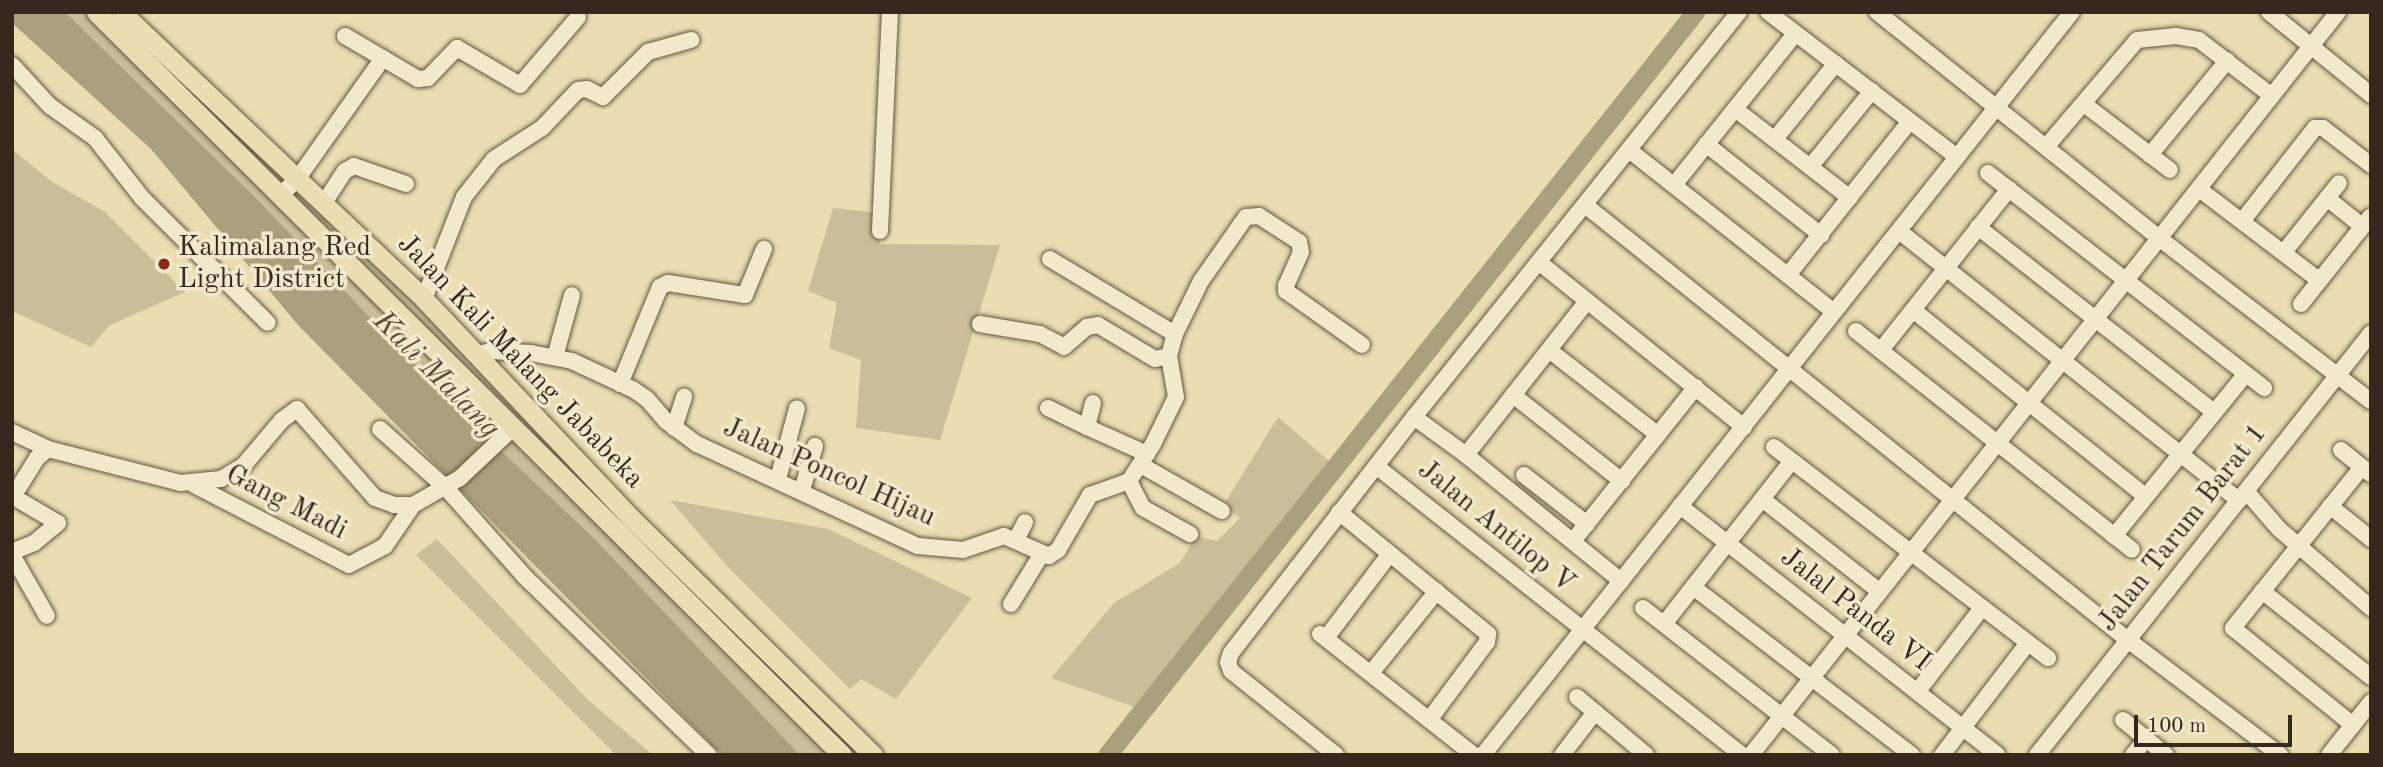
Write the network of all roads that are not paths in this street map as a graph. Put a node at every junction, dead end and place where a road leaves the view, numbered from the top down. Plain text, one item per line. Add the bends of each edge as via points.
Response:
1 (96, 12) edge
2 (121, 12) edge
3 (890, 12) edge
4 (1738, 12) edge
5 (1769, 12) edge
6 (1877, 12) edge
7 (2073, 12) edge
8 (2269, 12) edge
9 (2338, 12) edge
10 (578, 17) dead end
11 (1795, 34) junction
12 (345, 36) dead end
13 (691, 40) dead end
14 (2311, 46) junction
15 (383, 58) junction
16 (2227, 61) junction
17 (1836, 63) junction
18 (12, 65) edge
19 (1872, 91) junction
20 (2371, 95) edge
21 (2272, 96) junction
22 (2084, 103) junction
23 (1735, 108) junction
24 (1997, 109) junction
25 (1910, 121) junction
26 (1775, 139) junction
27 (1706, 144) junction
28 (2046, 147) junction
29 (1629, 150) junction
30 (2150, 155) junction
31 (1957, 157) junction
32 (2371, 165) edge
33 (1810, 167) junction
34 (2171, 170) dead end
35 (1988, 173) dead end
36 (298, 178) junction
37 (2339, 183) dead end
38 (406, 184) dead end
39 (1674, 185) junction
40 (2199, 188) junction
41 (2008, 189) junction
42 (281, 195) junction
43 (1850, 198) junction
44 (2327, 198) junction
45 (324, 203) junction
46 (1585, 205) junction
47 (2243, 220) junction
48 (2366, 221) edge
49 (1979, 227) junction
50 (1899, 230) junction
51 (880, 231) dead end
52 (1821, 235) junction
53 (2159, 238) junction
54 (764, 249) dead end
55 (2284, 252) junction
56 (1050, 258) dead end
57 (1540, 263) junction
58 (1946, 268) junction
59 (1788, 275) junction
60 (2319, 280) junction
61 (2126, 281) junction
62 (572, 295) dead end
63 (425, 299) junction
64 (1587, 301) junction
65 (2301, 304) dead end
66 (1913, 310) junction
67 (1835, 312) junction
68 (2096, 318) junction
69 (268, 323) dead end
70 (980, 324) dead end
71 (1856, 331) dead end
72 (2371, 333) edge
73 (1175, 334) junction
74 (1362, 345) dead end
75 (1549, 349) junction
76 (1881, 350) junction
77 (475, 355) junction
78 (555, 356) junction
79 (1169, 356) junction
80 (2063, 360) junction
81 (1790, 371) junction
82 (2245, 375) junction
83 (2338, 375) junction
84 (620, 384) junction
85 (1696, 387) junction
86 (2264, 388) dead end
87 (1513, 395) junction
88 (684, 397) dead end
89 (2371, 401) edge
90 (1093, 403) dead end
91 (2029, 403) junction
92 (797, 408) dead end
93 (1048, 408) dead end
94 (2214, 412) junction
95 (1414, 417) junction
96 (1087, 427) junction
97 (1744, 427) junction
98 (674, 428) junction
99 (380, 429) dead end
100 (12, 432) edge
101 (509, 432) junction
102 (1658, 435) junction
103 (1998, 443) junction
104 (815, 446) dead end
105 (1774, 447) dead end
106 (48, 449) junction
107 (2341, 450) dead end
108 (2181, 453) junction
109 (1466, 455) junction
110 (1144, 459) junction
111 (1792, 461) junction
112 (1376, 466) junction
113 (2366, 471) edge
114 (778, 480) junction
115 (1129, 481) junction
116 (1622, 481) junction
117 (192, 484) junction
118 (446, 488) junction
119 (803, 490) junction
120 (1511, 492) junction
121 (13, 493) edge
122 (2242, 495) junction
123 (2145, 496) junction
124 (1762, 499) junction
125 (1953, 499) junction
126 (413, 505) junction
127 (1680, 506) junction
128 (2330, 506) junction
129 (1222, 511) dead end
130 (1339, 512) junction
131 (1025, 522) dead end
132 (58, 523) junction
133 (1587, 524) junction
134 (72, 533) dead end
135 (1190, 534) dead end
136 (2114, 536) junction
137 (2371, 538) edge
138 (1016, 540) junction
139 (1573, 541) junction
140 (1727, 543) junction
141 (2298, 547) junction
142 (2132, 550) dead end
143 (1911, 552) junction
144 (12, 554) edge
145 (1041, 555) junction
146 (1390, 555) junction
147 (1621, 581) junction
148 (1693, 587) junction
149 (1437, 591) junction
150 (2262, 591) junction
151 (1880, 592) junction
152 (701, 602) junction
153 (1011, 604) dead end
154 (1643, 608) dead end
155 (1982, 608) junction
156 (2371, 608) edge
157 (47, 616) dead end
158 (1664, 624) junction
159 (1582, 630) junction
160 (1845, 636) junction
161 (2128, 640) junction
162 (2028, 643) junction
163 (2048, 658) dead end
164 (1371, 673) junction
165 (2371, 677) edge
166 (1812, 678) junction
167 (1917, 692) junction
168 (1577, 697) dead end
169 (2371, 702) edge
170 (1595, 712) junction
171 (1782, 715) junction
172 (1429, 720) junction
173 (2123, 720) dead end
174 (2353, 725) junction
175 (1963, 728) junction
176 (2146, 738) junction
177 (1639, 753) edge
178 (709, 755) edge
179 (842, 755) edge
180 (873, 755) edge
181 (1336, 755) edge
182 (1474, 755) edge
183 (1483, 755) edge
184 (1562, 755) edge
185 (1742, 755) edge
186 (1751, 755) edge
187 (1832, 755) edge
188 (1912, 755) edge
189 (1942, 755) edge
190 (1997, 755) edge
191 (2037, 755) edge
192 (2133, 755) edge
193 (2166, 755) edge
194 (2280, 755) edge
195 (2329, 755) edge

1 - 42 main road, Jalan Kali Malang Jababeka
2 - 36 main road, Jalan Kali Malang Jababeka
3 - 51 street
4 - 29 street
5 - 11 street
6 - 24 street
7 - 24 street
8 - 14 street
9 - 14 street
10 - 15 street via 520,85 459,48 426,80
11 - 17 street
11 - 23 street
12 - 15 street
13 - 63 street via 648,52 603,97 578,90 542,128 494,159 464,197
14 - 20 street
14 - 21 street
15 - 36 street
16 - 21 street
16 - 22 street via 2191,37 2137,40
16 - 30 street
17 - 19 street
17 - 26 street
18 - 69 street via 50,106 95,138 150,207
19 - 25 street
19 - 33 street
21 - 40 street
22 - 28 street
22 - 30 street
23 - 26 street
23 - 27 street
24 - 28 street
24 - 31 street
25 - 31 street
25 - 43 street
26 - 33 street
27 - 39 street
27 - 52 street
28 - 53 street
29 - 39 street
29 - 46 street
30 - 34 street
31 - 50 street
32 - 47 street via 2323,128 2315,128
33 - 43 street
35 - 41 street
36 - 42 street
36 - 45 main road, Jalan Kali Malang Jababeka
37 - 44 street
38 - 45 street via 354,166 345,171
39 - 59 street
40 - 47 street
40 - 53 street
41 - 49 street
41 - 61 street
42 - 101 main road, Jalan Kali Malang Jababeka
43 - 52 street
44 - 48 street
44 - 55 street
45 - 63 main road, Jalan Kali Malang Jababeka
46 - 57 street
46 - 81 street
47 - 55 street
48 - 60 street
49 - 58 street
49 - 68 street
50 - 58 street
50 - 67 street
52 - 59 street
53 - 61 street
53 - 83 street
54 - 84 street via 745,295 668,283 660,286
55 - 60 street
56 - 73 street
57 - 64 street
57 - 95 street
58 - 66 street
58 - 80 street
59 - 67 street
60 - 65 street
61 - 68 street
61 - 82 street
62 - 78 street
63 - 77 main road, Jalan Kali Malang Jababeka
64 - 75 street
64 - 85 street
66 - 76 street
66 - 91 street
67 - 81 street
68 - 80 street
68 - 94 street
70 - 79 street via 1040,334 1064,347 1087,327 1098,325 1155,359
71 - 76 street
72 - 83 street, Jalan Tarum Barat 1
73 - 74 street via 1201,281 1249,215 1259,216 1299,242 1301,252 1285,288
73 - 79 street
75 - 87 street
75 - 102 street
76 - 103 street
77 - 78 street, Jalan Poncol Hijau via 491,351
77 - 152 main road, Jalan Kali Malang Jababeka
78 - 84 street, Jalan Poncol Hijau
79 - 110 street via 1176,397
80 - 91 street
80 - 108 street
81 - 97 street
81 - 125 street
82 - 86 street
82 - 94 street
83 - 89 street
83 - 122 street, Jalan Tarum Barat 1
84 - 98 street, Jalan Poncol Hijau via 647,399
85 - 97 street
85 - 102 street
87 - 109 street
87 - 116 street
88 - 98 street
90 - 96 street
91 - 103 street
91 - 123 street
92 - 114 street
93 - 96 street
94 - 108 street
95 - 109 street
95 - 112 street
96 - 110 street
97 - 127 street
98 - 114 street, Jalan Poncol Hijau via 697,444
99 - 118 street
100 - 106 street
101 - 118 street
101 - 152 main road, Jalan Kali Malang Jababeka
102 - 116 street
103 - 125 street
103 - 136 street
104 - 119 street
105 - 111 street
106 - 117 street
106 - 121 street
107 - 113 street
108 - 122 street
108 - 123 street
109 - 120 street
110 - 115 street
110 - 129 street
111 - 124 street
111 - 143 street
112 - 130 street
112 - 159 street, Jalan Antilop V
113 - 128 street
114 - 119 street, Jalan Poncol Hijau
115 - 135 street via 1143,508
115 - 145 street via 1090,495 1058,550
116 - 133 street
117 - 126 street, Gang Madi via 349,565 385,546
117 - 126 street via 221,480 237,471 282,419 298,409 368,493 387,504
118 - 126 street
118 - 178 street via 524,576
119 - 138 street, Jalan Poncol Hijau via 918,546 962,550 998,536
120 - 133 street via 1528,470
120 - 139 street
121 - 132 street
122 - 141 street
122 - 161 street, Jalan Tarum Barat 1
123 - 136 street
124 - 140 street
124 - 151 street
125 - 143 street
125 - 161 street
127 - 140 street, Jalal Panda VI
127 - 147 street
128 - 137 street
128 - 141 street
130 - 146 street
130 - 181 street via 1228,662 1231,671
131 - 138 street
132 - 134 street
132 - 144 street
133 - 139 street
136 - 142 street
138 - 145 street
139 - 147 street
140 - 148 street
140 - 160 street, Jalal Panda VI
141 - 150 street
141 - 156 street
143 - 151 street
143 - 155 street
144 - 157 street
145 - 153 street
146 - 149 street
146 - 164 street via 1323,636
147 - 159 street
148 - 158 street
148 - 166 street
149 - 164 street
149 - 172 street via 1486,630 1489,638
150 - 165 street
150 - 174 street via 2233,630
151 - 160 street
152 - 179 main road, Jalan Kali Malang Jababeka
152 - 180 main road, Jalan Kali Malang Jababeka
154 - 158 street
155 - 162 street
155 - 167 street
158 - 171 street
159 - 183 street
159 - 185 street, Jalan Antilop V
160 - 166 street
160 - 167 street, Jalal Panda VI
161 - 191 street, Jalan Tarum Barat 1
161 - 194 street
162 - 163 street
162 - 175 street
164 - 172 street
166 - 171 street
166 - 188 street
167 - 175 street, Jalal Panda VI
168 - 170 street
169 - 174 street
170 - 177 street
170 - 184 street
171 - 186 street
171 - 187 street
172 - 182 street
173 - 176 street
174 - 195 street
175 - 189 street
175 - 190 street, Jalal Panda VI
176 - 192 street
176 - 193 street

